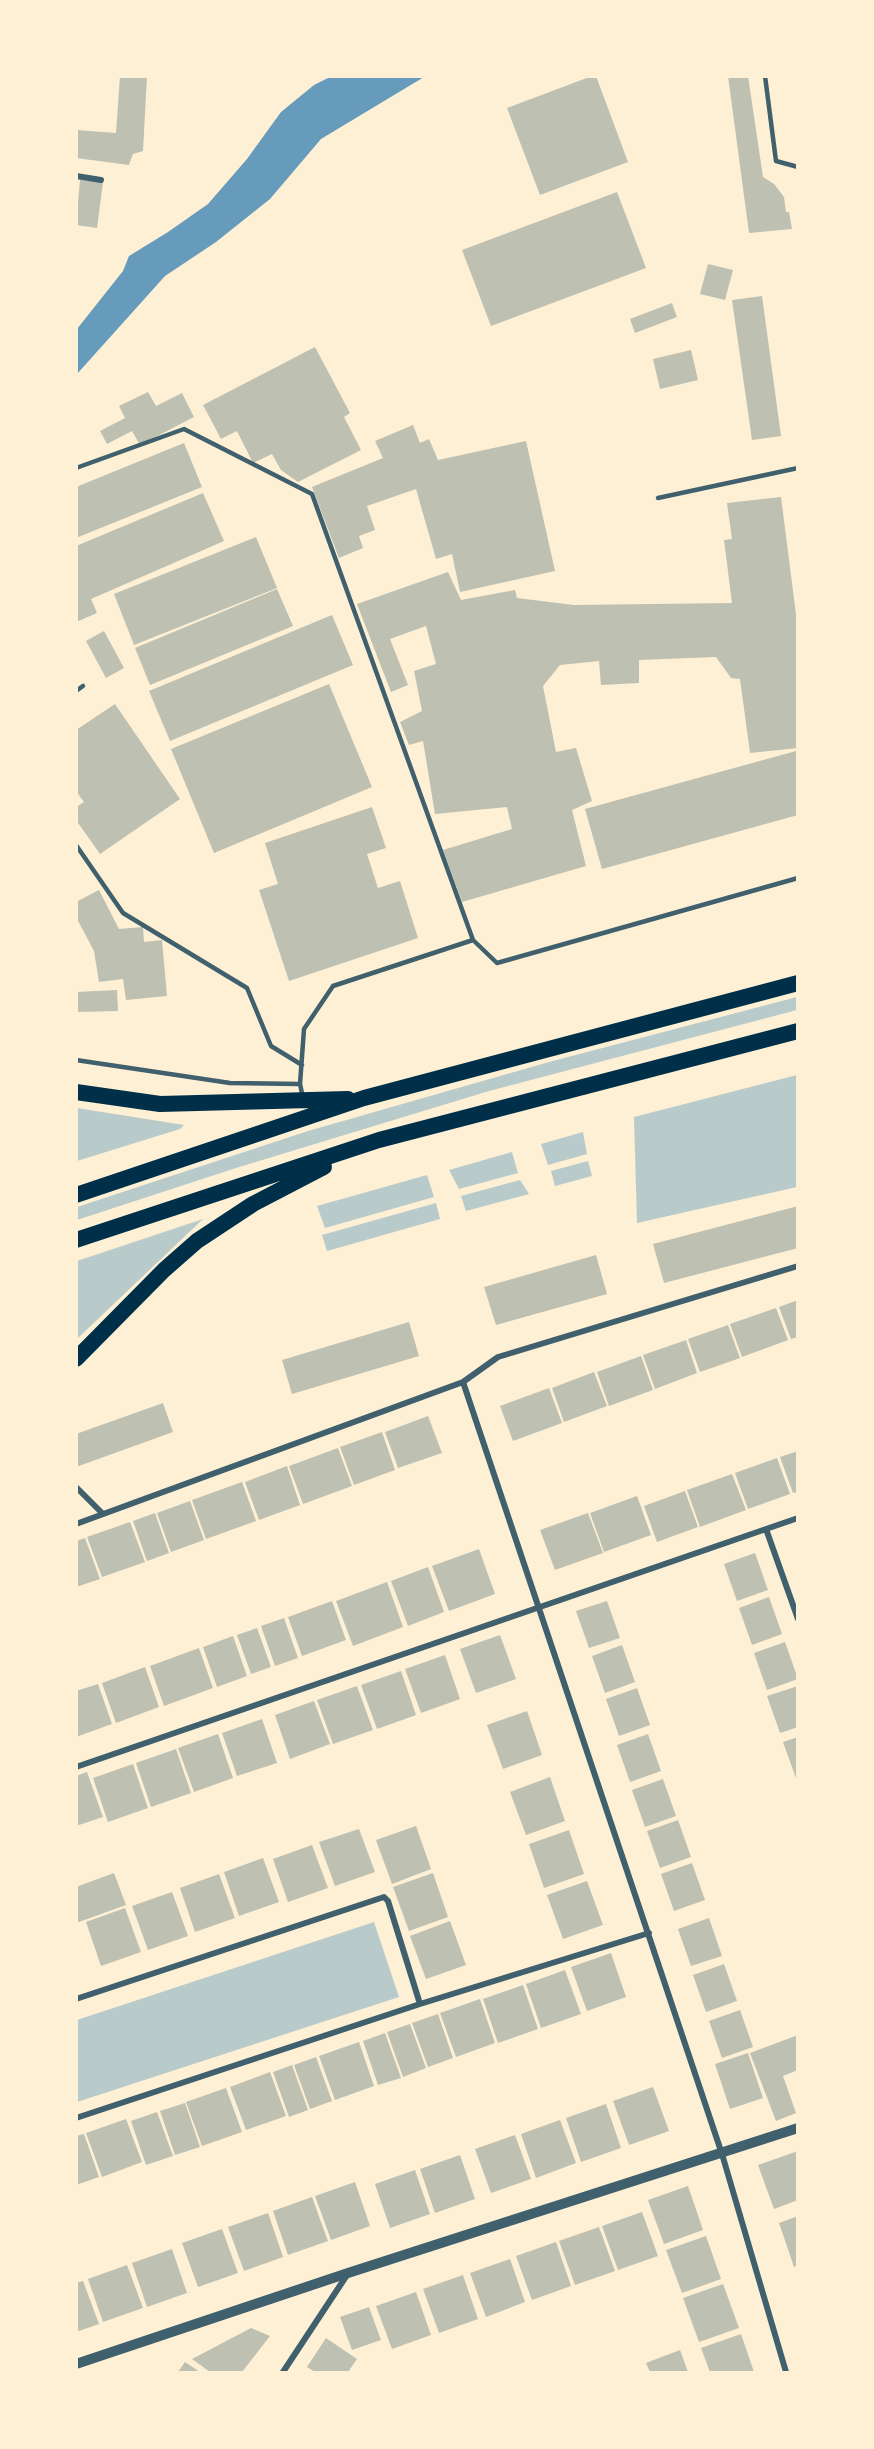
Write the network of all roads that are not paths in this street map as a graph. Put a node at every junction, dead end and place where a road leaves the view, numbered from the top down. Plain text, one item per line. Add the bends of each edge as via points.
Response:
1 (765, 76) edge
2 (798, 167) edge
3 (76, 176) edge
4 (100, 180) dead end
5 (76, 468) edge
6 (798, 468) edge
7 (658, 498) dead end
8 (83, 686) dead end
9 (76, 691) edge
10 (76, 846) edge
11 (798, 878) edge
12 (473, 940) junction
13 (798, 983) edge
14 (798, 1031) edge
15 (76, 1060) edge
16 (302, 1065) junction
17 (302, 1091) junction
18 (76, 1092) edge
19 (364, 1098) junction
20 (379, 1140) junction
21 (76, 1195) edge
22 (76, 1240) edge
23 (798, 1266) edge
24 (76, 1359) edge
25 (463, 1382) junction
26 (76, 1487) edge
27 (103, 1514) junction
28 (798, 1518) edge
29 (76, 1524) edge
30 (766, 1529) junction
31 (540, 1608) junction
32 (798, 1619) edge
33 (76, 1767) edge
34 (649, 1933) junction
35 (76, 1999) edge
36 (420, 2004) junction
37 (76, 2118) edge
38 (798, 2128) edge
39 (722, 2154) junction
40 (348, 2273) junction
41 (76, 2364) edge
42 (283, 2373) edge
43 (786, 2373) edge

1 - 2 lane via 776,161
3 - 4 street
5 - 12 lane via 184,429 312,494
6 - 7 lane
8 - 9 lane
10 - 16 lane via 123,913 247,988 271,1047
11 - 12 lane via 497,963
12 - 16 lane via 333,986 303,1029
13 - 19 highway
14 - 20 highway
15 - 17 lane
16 - 17 lane
17 - 18 highway via 160,1104
17 - 19 highway
19 - 21 highway
20 - 22 highway
20 - 24 highway via 276,1191 197,1241
23 - 25 street via 498,1357
25 - 27 street
25 - 31 street
26 - 27 street
27 - 29 street
28 - 30 street
30 - 31 street
30 - 32 street
31 - 33 street
31 - 34 street
34 - 36 street
34 - 39 street
35 - 36 street via 384,1897
36 - 37 street
38 - 39 street
39 - 40 street
39 - 43 street
40 - 41 street
40 - 42 street

